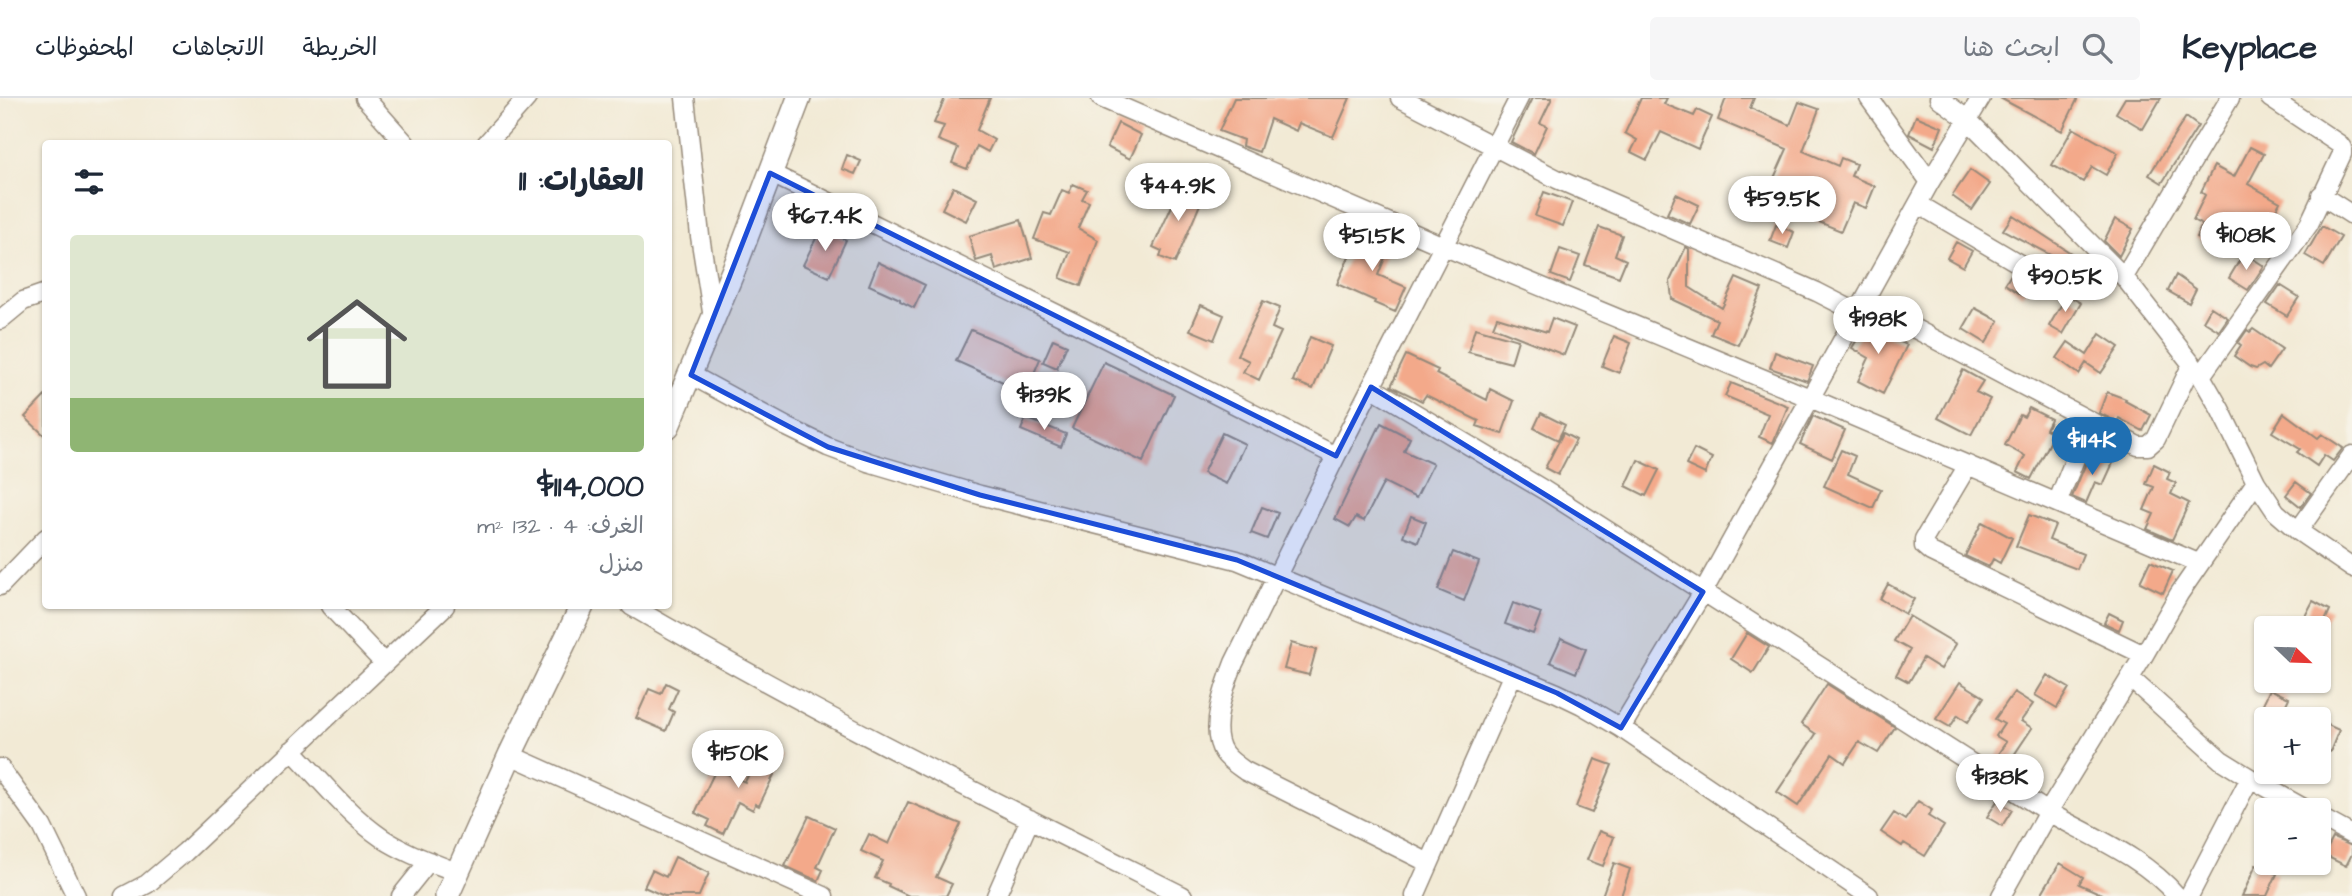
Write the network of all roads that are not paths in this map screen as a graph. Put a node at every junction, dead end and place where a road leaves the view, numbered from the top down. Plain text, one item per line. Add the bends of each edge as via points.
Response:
1 (365, 98) edge
2 (527, 98) edge
3 (685, 98) edge
4 (799, 98) edge
5 (1101, 98) edge
6 (1400, 98) edge
7 (1519, 98) edge
8 (1868, 98) edge
9 (1939, 98) edge
10 (1981, 98) edge
11 (2230, 98) edge
12 (2270, 98) edge
13 (1968, 120) junction
14 (402, 140) edge
15 (490, 140) edge
16 (1494, 146) junction
17 (770, 173) junction
18 (1930, 182) junction
19 (2321, 195) junction
20 (1918, 204) junction
21 (2352, 215) edge
22 (1443, 246) junction
23 (2110, 263) junction
24 (2124, 277) junction
25 (42, 294) edge
26 (1861, 307) junction
27 (713, 317) junction
28 (0, 320) edge
29 (2196, 370) junction
30 (691, 375) junction
31 (1371, 387) junction
32 (1810, 398) junction
33 (672, 413) edge
34 (2090, 422) junction
35 (1336, 456) junction
36 (2352, 456) edge
37 (1968, 465) junction
38 (2256, 482) junction
39 (2057, 503) junction
40 (2298, 531) junction
41 (42, 542) edge
42 (2198, 563) junction
43 (2352, 568) edge
44 (1277, 576) junction
45 (0, 586) edge
46 (1703, 592) junction
47 (333, 609) edge
48 (442, 609) edge
49 (581, 609) edge
50 (636, 609) edge
51 (2144, 655) junction
52 (383, 662) junction
53 (1512, 676) junction
54 (2130, 678) junction
55 (1621, 728) junction
56 (292, 750) junction
57 (510, 755) junction
58 (0, 768) edge
59 (2250, 778) junction
60 (2286, 798) edge
61 (2048, 812) junction
62 (1030, 819) junction
63 (2331, 824) edge
64 (2352, 835) edge
65 (429, 862) junction
66 (1429, 863) junction
67 (456, 872) junction
68 (76, 896) edge
69 (124, 896) edge
70 (401, 896) edge
71 (447, 896) edge
72 (824, 896) edge
73 (996, 896) edge
74 (1183, 896) edge
75 (1415, 896) edge
76 (1869, 896) edge
77 (2001, 896) edge
78 (2177, 896) edge
79 (2189, 896) edge

1 - 14 street
2 - 15 street
3 - 27 street
4 - 17 street
5 - 22 street
6 - 16 street
7 - 16 street
8 - 18 street
9 - 13 street
10 - 13 street
11 - 24 street
12 - 19 street via 2342,148
13 - 18 street
13 - 23 street
16 - 22 street
16 - 26 street via 1557,179
17 - 27 street
17 - 35 street
18 - 20 street
19 - 21 street
19 - 29 street via 2309,224
20 - 23 street via 2045,279 2086,280
20 - 26 street
22 - 31 street
22 - 32 street
23 - 24 street
24 - 29 street
25 - 28 street via 23,301
26 - 32 street
26 - 34 street
27 - 30 street
29 - 34 street via 2148,446 2138,446
29 - 38 street
30 - 33 street
30 - 44 street via 807,437 868,462 1202,550
31 - 35 street
31 - 46 street
32 - 37 street
32 - 46 street
34 - 39 street
35 - 44 street
36 - 40 street
37 - 39 street
37 - 51 street via 1924,546
38 - 40 street via 2276,512
38 - 42 street
39 - 42 street
40 - 43 street
41 - 45 street
42 - 51 street
44 - 53 street
44 - 66 street via 1224,687 1217,724 1223,752 1245,771
46 - 55 street
46 - 61 street
47 - 52 street
48 - 52 street
49 - 57 street
50 - 62 street
51 - 54 street
52 - 56 street
53 - 55 street via 1582,705
53 - 66 street
54 - 59 street via 2218,757
54 - 61 street
55 - 76 street
56 - 65 street via 380,837
56 - 69 street via 185,852 147,884
57 - 67 street
57 - 72 street
58 - 68 street via 42,826
59 - 60 street
59 - 79 street
61 - 77 street
61 - 78 street via 2151,871
62 - 73 street
62 - 74 street
63 - 64 street
65 - 67 street
65 - 70 street
66 - 75 street
67 - 71 street

